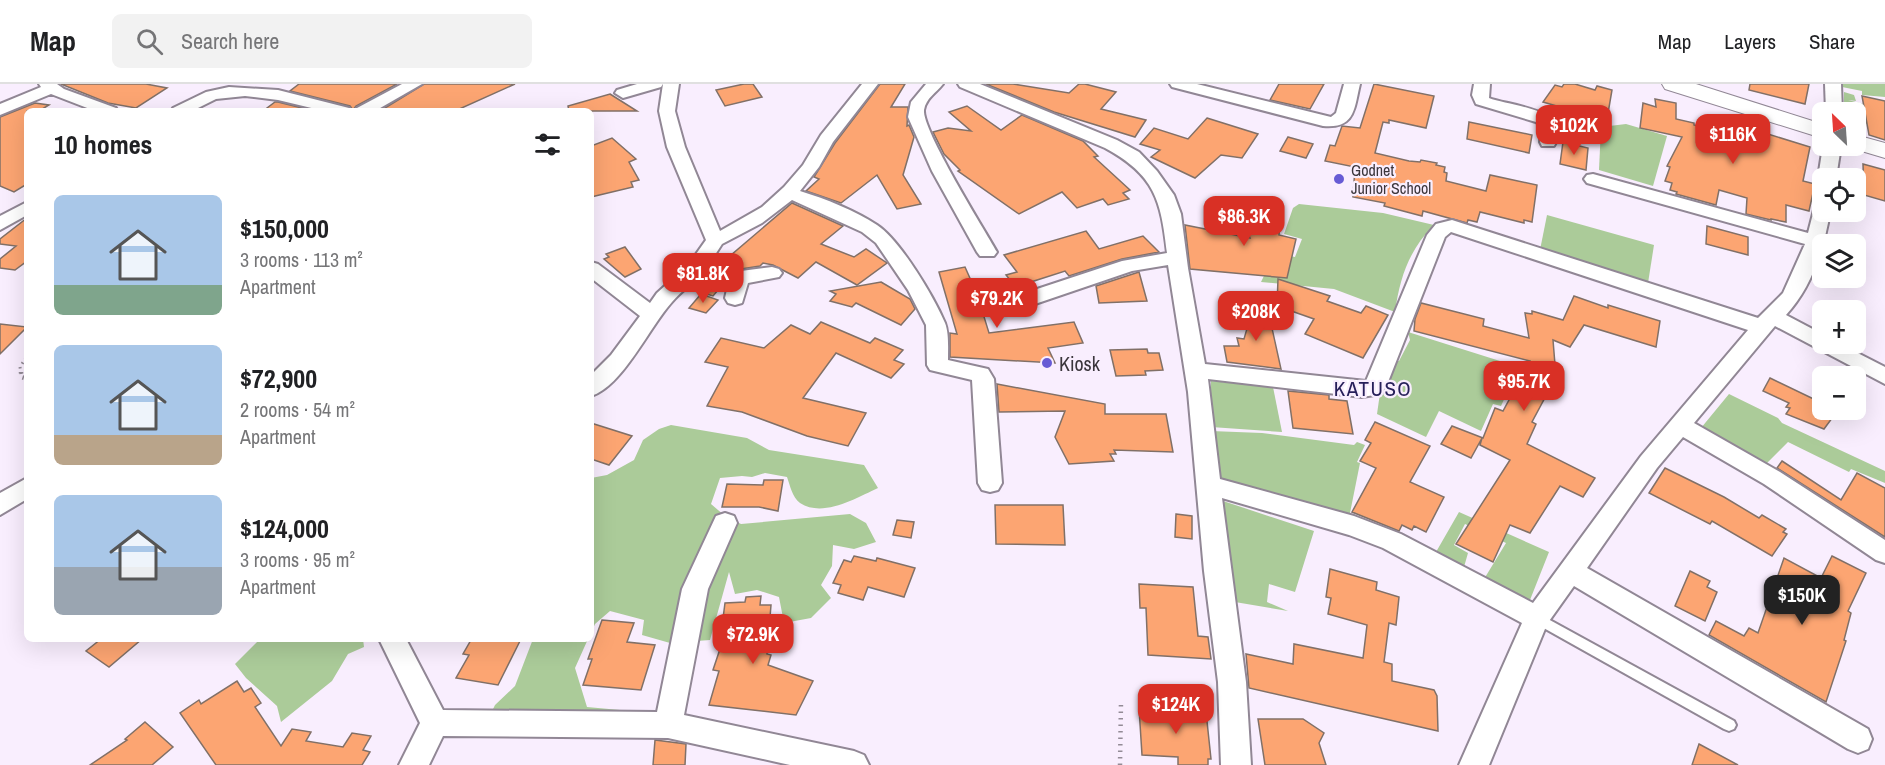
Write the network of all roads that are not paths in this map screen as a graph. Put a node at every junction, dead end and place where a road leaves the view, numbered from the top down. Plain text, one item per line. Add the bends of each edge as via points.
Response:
1 (414, 84) edge
2 (655, 84) edge
3 (671, 84) edge
4 (870, 84) edge
5 (935, 84) edge
6 (966, 84) edge
7 (1178, 84) edge
8 (1352, 84) edge
9 (1482, 84) edge
10 (1673, 84) edge
11 (1833, 84) edge
12 (50, 86) edge
13 (623, 93) dead end
14 (1834, 102) edge
15 (103, 108) edge
16 (185, 108) edge
17 (332, 108) edge
18 (369, 108) edge
19 (0, 110) edge
20 (1812, 128) edge
21 (1548, 142) dead end
22 (1866, 145) edge
23 (1885, 151) edge
24 (1593, 179) dead end
25 (788, 193) junction
26 (24, 209) edge
27 (0, 225) edge
28 (715, 240) junction
29 (1812, 240) edge
30 (1812, 250) edge
31 (987, 252) dead end
32 (1177, 258) junction
33 (702, 260) junction
34 (594, 270) edge
35 (772, 273) dead end
36 (738, 278) junction
37 (1035, 297) dead end
38 (735, 298) dead end
39 (650, 314) junction
40 (1768, 322) junction
41 (1812, 339) edge
42 (1844, 354) edge
43 (1195, 370) junction
44 (1885, 376) edge
45 (594, 385) edge
46 (1681, 426) junction
47 (990, 483) dead end
48 (1208, 484) junction
49 (24, 489) edge
50 (0, 505) edge
51 (725, 523) dead end
52 (1885, 553) edge
53 (1570, 571) junction
54 (1537, 618) junction
55 (394, 642) edge
56 (435, 723) junction
57 (668, 725) junction
58 (1729, 725) dead end
59 (1858, 739) dead end
60 (414, 765) edge
61 (854, 765) edge
62 (1236, 765) edge
63 (1474, 765) edge

1 - 18 street
2 - 13 street
3 - 28 street via 667,111 676,147
4 - 25 street
5 - 31 street via 920,98 916,117 941,171
6 - 32 street via 1132,156 1165,195 1172,214
7 - 8 street via 1335,122 1344,115
9 - 21 street via 1482,101 1549,124
10 - 20 street
11 - 14 street
12 - 15 street
12 - 19 street
16 - 17 street via 210,96 242,89
22 - 23 street
24 - 29 street
25 - 28 street via 757,220
25 - 47 street via 842,214 883,239 918,289 936,325 938,365 980,374
26 - 27 street
28 - 33 street
30 - 40 street via 1792,296
32 - 37 street via 1129,265
32 - 43 street
33 - 36 street
33 - 39 street
34 - 39 street
35 - 36 street
36 - 38 street
39 - 45 street via 619,360
40 - 41 street
40 - 43 street via 1452,226 1436,235 1373,388
40 - 46 street
42 - 44 street
43 - 48 street
46 - 52 street via 1772,478
46 - 53 street via 1649,462
48 - 54 street via 1354,526 1392,541
48 - 62 street via 1232,682
49 - 50 street
51 - 57 street via 695,589
53 - 54 street
53 - 59 street
54 - 58 lane
54 - 63 street
55 - 56 street
56 - 57 street
56 - 60 street
57 - 61 street

